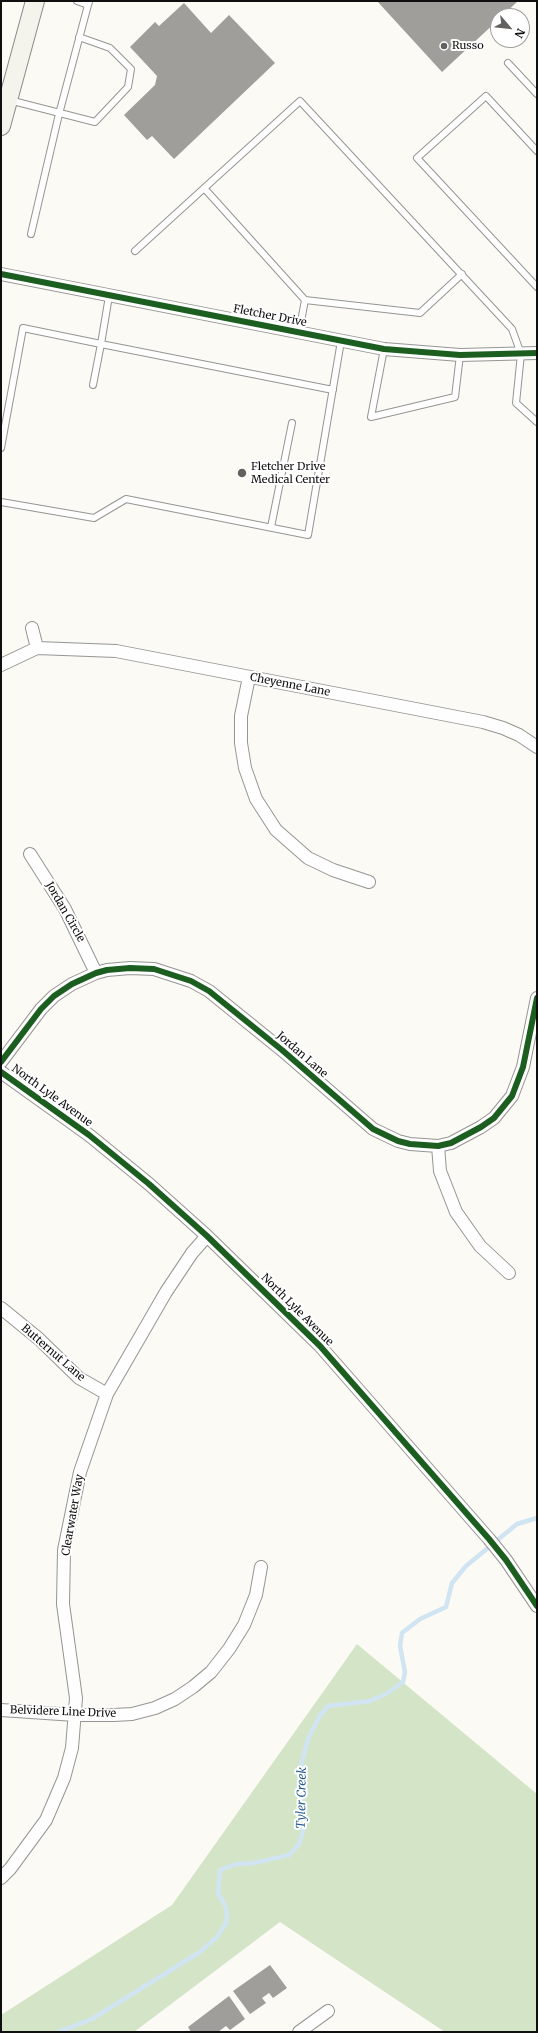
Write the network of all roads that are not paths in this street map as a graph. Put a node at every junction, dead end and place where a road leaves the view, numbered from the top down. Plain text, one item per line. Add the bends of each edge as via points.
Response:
1 (35, 1) edge
2 (77, 1) edge
3 (89, 3) edge
4 (79, 37) junction
5 (508, 63) dead end
6 (537, 94) edge
7 (7, 100) junction
8 (59, 114) junction
9 (1, 126) edge
10 (537, 151) edge
11 (204, 188) junction
12 (31, 234) dead end
13 (135, 251) dead end
14 (1, 274) edge
15 (462, 274) junction
16 (537, 287) edge
17 (109, 296) junction
18 (305, 300) junction
19 (298, 332) junction
20 (341, 341) junction
21 (101, 344) junction
22 (384, 348) junction
23 (537, 353) edge
24 (521, 354) junction
25 (460, 355) junction
26 (93, 385) dead end
27 (333, 390) junction
28 (537, 422) edge
29 (292, 423) dead end
30 (1, 448) edge
31 (1, 502) edge
32 (270, 527) junction
33 (32, 628) dead end
34 (37, 648) junction
35 (1, 665) edge
36 (249, 677) junction
37 (537, 747) edge
38 (30, 854) dead end
39 (369, 882) dead end
40 (96, 973) junction
41 (537, 998) edge
42 (1, 1062) edge
43 (1, 1072) edge
44 (438, 1146) junction
45 (207, 1236) junction
46 (509, 1273) dead end
47 (1, 1308) edge
48 (107, 1394) junction
49 (261, 1567) dead end
50 (537, 1606) edge
51 (1, 1710) edge
52 (75, 1715) junction
53 (1, 1878) edge
54 (328, 2010) dead end
55 (299, 2032) edge

1 - 7 street
2 - 3 lane
3 - 4 lane
4 - 8 lane
4 - 8 lane via 110,48 131,69 128,87 95,122
5 - 6 lane
7 - 8 lane
7 - 9 street
8 - 12 lane
10 - 16 lane via 486,96 417,158
11 - 13 lane
11 - 15 lane via 300,100
11 - 18 lane
14 - 17 street, Fletcher Drive
15 - 18 lane via 420,313
15 - 24 lane via 512,329
17 - 19 street, Fletcher Drive
17 - 21 lane
18 - 19 lane
19 - 20 street, Fletcher Drive
20 - 22 street, Fletcher Drive
20 - 27 lane
21 - 26 lane
21 - 27 lane
21 - 30 lane via 23,328
22 - 25 street, Fletcher Drive
22 - 25 lane via 371,418 455,398
23 - 24 street, Fletcher Drive
24 - 25 street, Fletcher Drive
24 - 28 lane via 516,403
27 - 32 lane via 308,535
29 - 32 lane
31 - 32 lane via 94,518 126,499
33 - 34 street
34 - 35 street, Cheyenne Lane
34 - 36 street, Cheyenne Lane via 116,651
36 - 37 street, Cheyenne Lane via 483,722 519,735
36 - 39 street via 241,716 241,742 245,768 256,799 276,830 308,858 333,870
38 - 40 street, Jordan Circle via 65,909
40 - 42 street, Jordan Lane via 54,996
40 - 44 street, Jordan Lane via 130,968 154,969 191,981 225,1003 373,1130 410,1144
41 - 44 street, Jordan Lane via 523,1067 512,1096 494,1118 481,1127 451,1143
43 - 45 street, North Lyle Avenue via 89,1135 150,1184
44 - 46 street via 440,1171 456,1212 480,1246
45 - 48 street, Clearwater Way via 192,1253 166,1292
45 - 50 street, North Lyle Avenue via 320,1346 489,1539
47 - 48 street, Butternut Lane via 39,1339 79,1378
48 - 52 street, Clearwater Way via 80,1472 64,1550 63,1604 74,1678
49 - 52 street, Belvidere Line Drive via 256,1595 244,1625 211,1672 193,1687 155,1708 126,1714
51 - 52 street, Belvidere Line Drive
52 - 53 street, Clearwater Way via 72,1748 58,1794 33,1840
54 - 55 street

